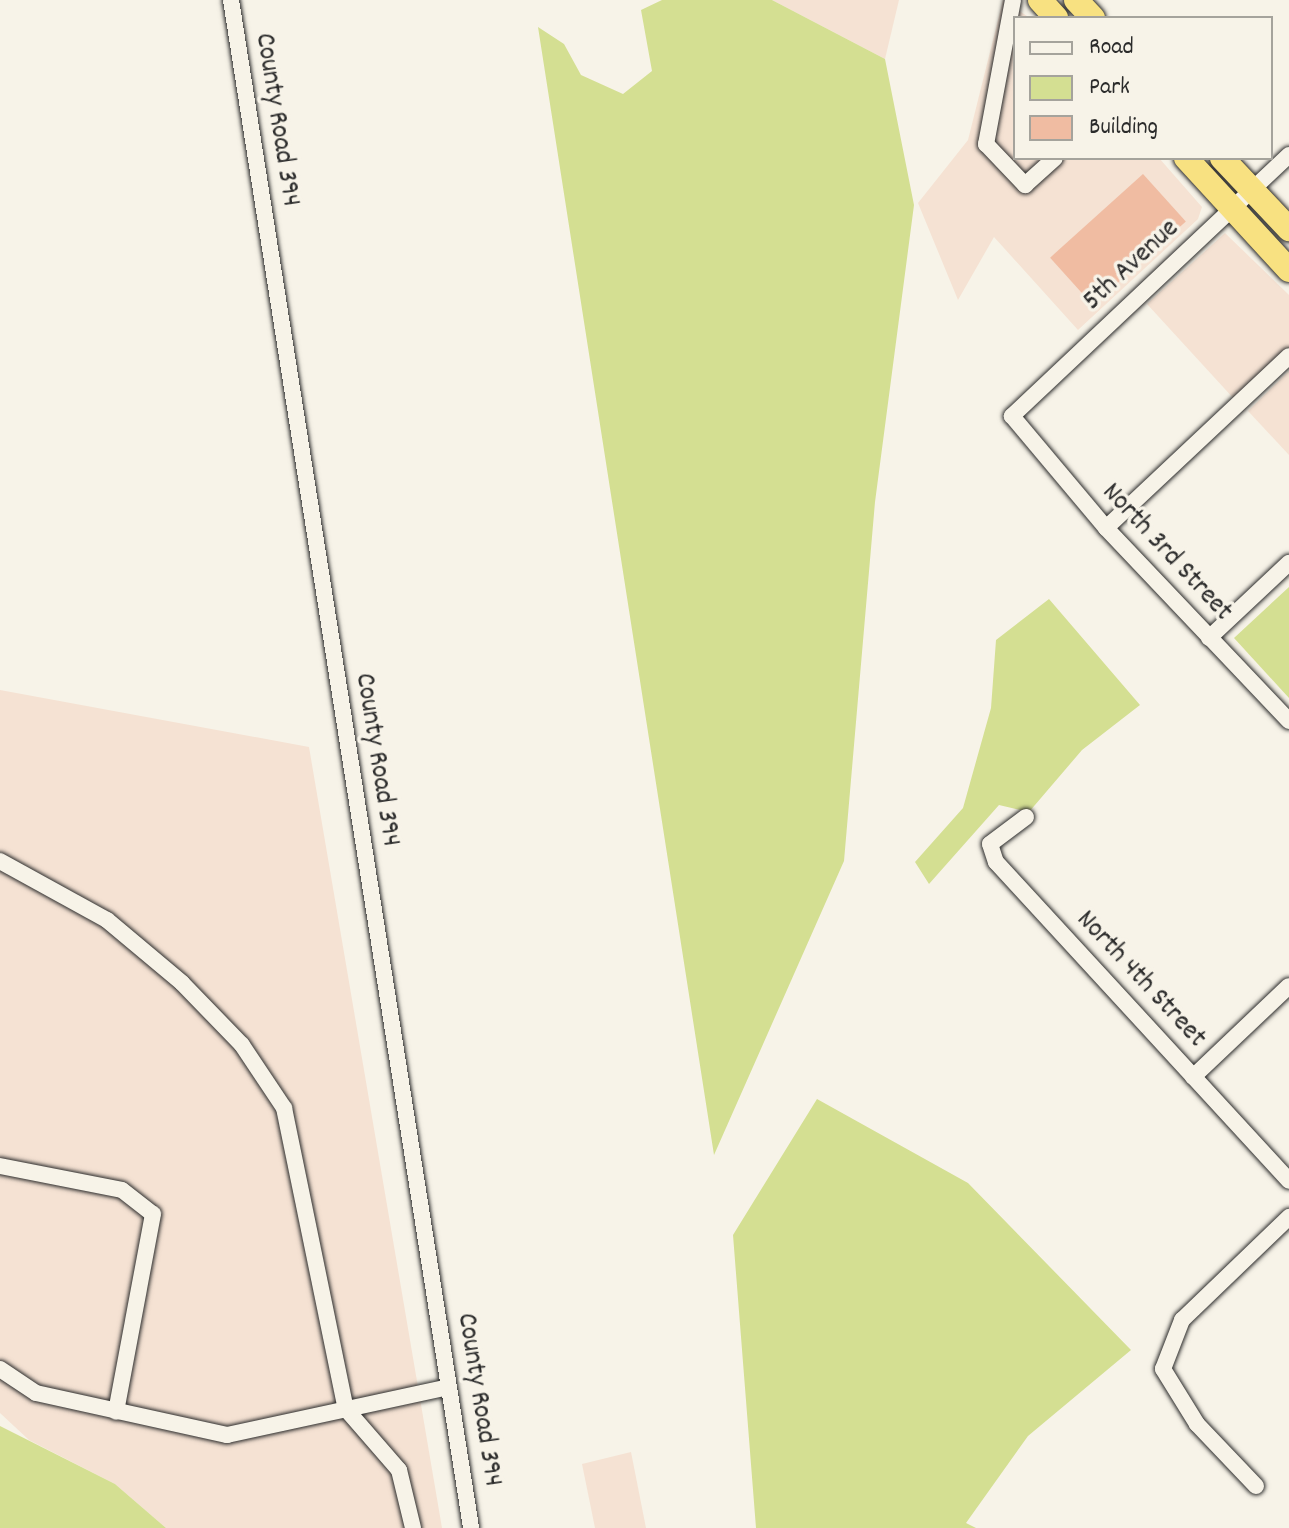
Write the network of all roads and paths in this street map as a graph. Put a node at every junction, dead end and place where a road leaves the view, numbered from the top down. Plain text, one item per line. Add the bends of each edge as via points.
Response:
1 (231, 0) edge
2 (1013, 0) edge
3 (1040, 0) edge
4 (1076, 0) edge
5 (1054, 16) edge
6 (1091, 16) edge
7 (1289, 155) edge
8 (1053, 160) edge
9 (1188, 160) edge
10 (1224, 160) edge
11 (1254, 192) junction
12 (1233, 208) junction
13 (1289, 229) edge
14 (1289, 270) edge
15 (1289, 356) edge
16 (1012, 416) joint
17 (1106, 528) junction
18 (1289, 563) edge
19 (1209, 638) junction
20 (1289, 721) edge
21 (1026, 817) dead end
22 (0, 861) edge
23 (1289, 986) edge
24 (1193, 1077) junction
25 (0, 1166) edge
26 (1289, 1181) edge
27 (1289, 1217) edge
28 (0, 1369) edge
29 (449, 1387) junction
30 (346, 1409) junction
31 (116, 1412) junction
32 (1256, 1486) dead end
33 (413, 1528) edge
34 (471, 1528) edge

1 - 29 street, County Road 394
2 - 8 street via 986,144 1025,185
3 - 5 highway
4 - 6 highway
7 - 11 street, 5th Avenue
9 - 12 highway
10 - 11 highway
11 - 12 street, 5th Avenue
11 - 13 highway
12 - 14 highway
12 - 16 street, 5th Avenue
15 - 17 street
16 - 17 street, North 3rd Street
17 - 19 street, North 3rd Street
18 - 19 street
19 - 20 street, North 3rd Street
21 - 24 street, North 4th Street via 990,844 996,862
22 - 30 street via 107,920 182,983 242,1045 284,1108
23 - 24 street
24 - 26 street, North 4th Street
25 - 31 street via 122,1190 153,1214
27 - 32 street via 1182,1320 1163,1369 1197,1424
28 - 31 street via 36,1393
29 - 30 street
29 - 34 street, County Road 394
30 - 31 street via 227,1435
30 - 33 street via 399,1470

